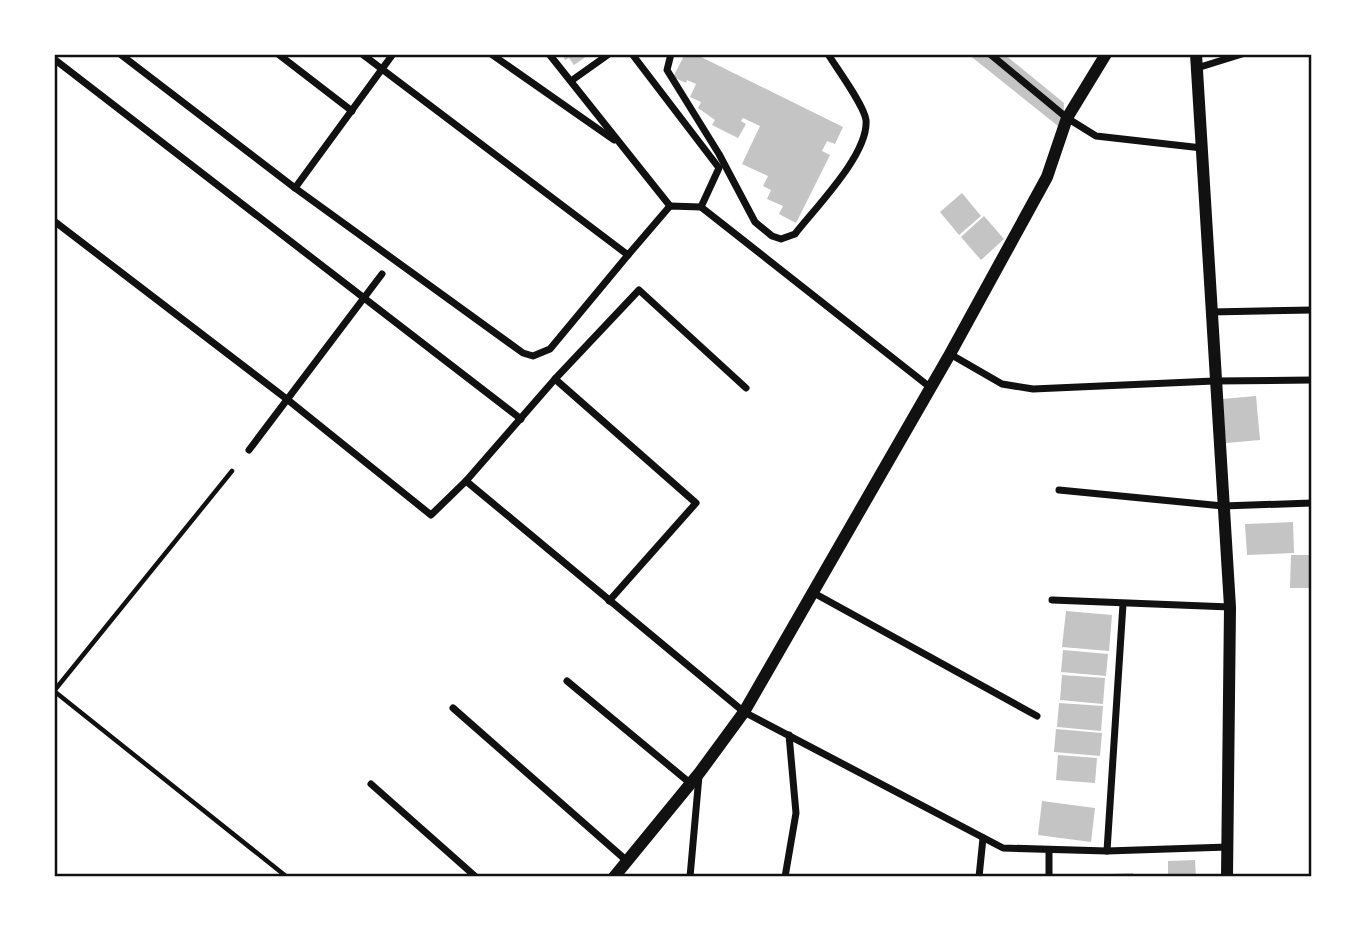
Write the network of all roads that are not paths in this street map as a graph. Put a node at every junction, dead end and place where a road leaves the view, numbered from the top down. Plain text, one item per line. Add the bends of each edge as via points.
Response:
1 (120, 54) edge
2 (278, 54) edge
3 (362, 54) edge
4 (394, 54) edge
5 (491, 54) edge
6 (549, 54) edge
7 (609, 54) edge
8 (632, 54) edge
9 (671, 54) edge
10 (828, 54) edge
11 (990, 54) edge
12 (1106, 54) edge
13 (1242, 54) edge
14 (54, 59) edge
15 (1196, 61) edge
16 (382, 70) junction
17 (571, 81) junction
18 (352, 111) junction
19 (1067, 118) junction
20 (622, 146) junction
21 (1202, 148) junction
22 (295, 188) junction
23 (670, 206) junction
24 (702, 207) junction
25 (54, 221) edge
26 (628, 255) junction
27 (382, 274) dead end
28 (363, 299) junction
29 (1312, 310) edge
30 (1210, 312) junction
31 (950, 354) junction
32 (555, 379) junction
33 (1312, 380) edge
34 (1214, 381) junction
35 (746, 388) dead end
36 (931, 388) junction
37 (288, 400) junction
38 (521, 419) junction
39 (249, 450) dead end
40 (466, 481) junction
41 (1059, 490) dead end
42 (1312, 503) edge
43 (1223, 506) junction
44 (812, 592) junction
45 (1052, 600) dead end
46 (609, 601) junction
47 (1123, 604) junction
48 (1230, 607) junction
49 (566, 681) dead end
50 (453, 708) dead end
51 (744, 712) junction
52 (1037, 716) dead end
53 (789, 736) junction
54 (699, 772) junction
55 (691, 783) junction
56 (370, 784) dead end
57 (983, 838) junction
58 (1228, 847) junction
59 (1049, 850) junction
60 (1107, 851) junction
61 (627, 861) junction
62 (477, 877) edge
63 (614, 877) edge
64 (690, 877) edge
65 (785, 877) edge
66 (979, 877) edge
67 (1049, 877) edge
68 (1227, 877) edge

1 - 22 street
2 - 18 street
3 - 16 street
4 - 16 street
5 - 20 street
6 - 17 street
7 - 17 street
8 - 24 street via 719,167
9 - 10 street via 667,70 755,222 780,239 794,234 864,141 866,119
11 - 19 street
12 - 19 street
13 - 15 street
14 - 28 street
15 - 21 street
16 - 18 street
16 - 26 street
17 - 20 street
18 - 22 street
19 - 21 street via 1096,136
19 - 31 street via 1047,177
20 - 23 street
21 - 30 street
22 - 26 street via 533,356 550,349
23 - 24 street
23 - 26 street
24 - 36 street
25 - 37 street
27 - 28 street
28 - 37 street
28 - 38 street
29 - 30 street
30 - 34 street
31 - 34 street via 982,375 1016,388
31 - 36 street
32 - 35 street via 639,290
32 - 38 street
32 - 46 street via 696,503
33 - 34 street
34 - 43 street
36 - 44 street
37 - 39 street
37 - 40 street via 431,515
38 - 40 street
40 - 46 street
41 - 43 street
42 - 43 street
43 - 48 street
44 - 51 street
44 - 52 street
45 - 47 street
46 - 51 street
47 - 48 street
47 - 60 street
48 - 58 street
49 - 55 street
50 - 61 street
51 - 53 street
51 - 54 street
53 - 57 street
53 - 65 street via 796,813
54 - 55 street
54 - 64 street
55 - 61 street
56 - 62 street
57 - 59 street via 1003,848
57 - 66 street
58 - 60 street
58 - 68 street
59 - 60 street
59 - 67 street
61 - 63 street

